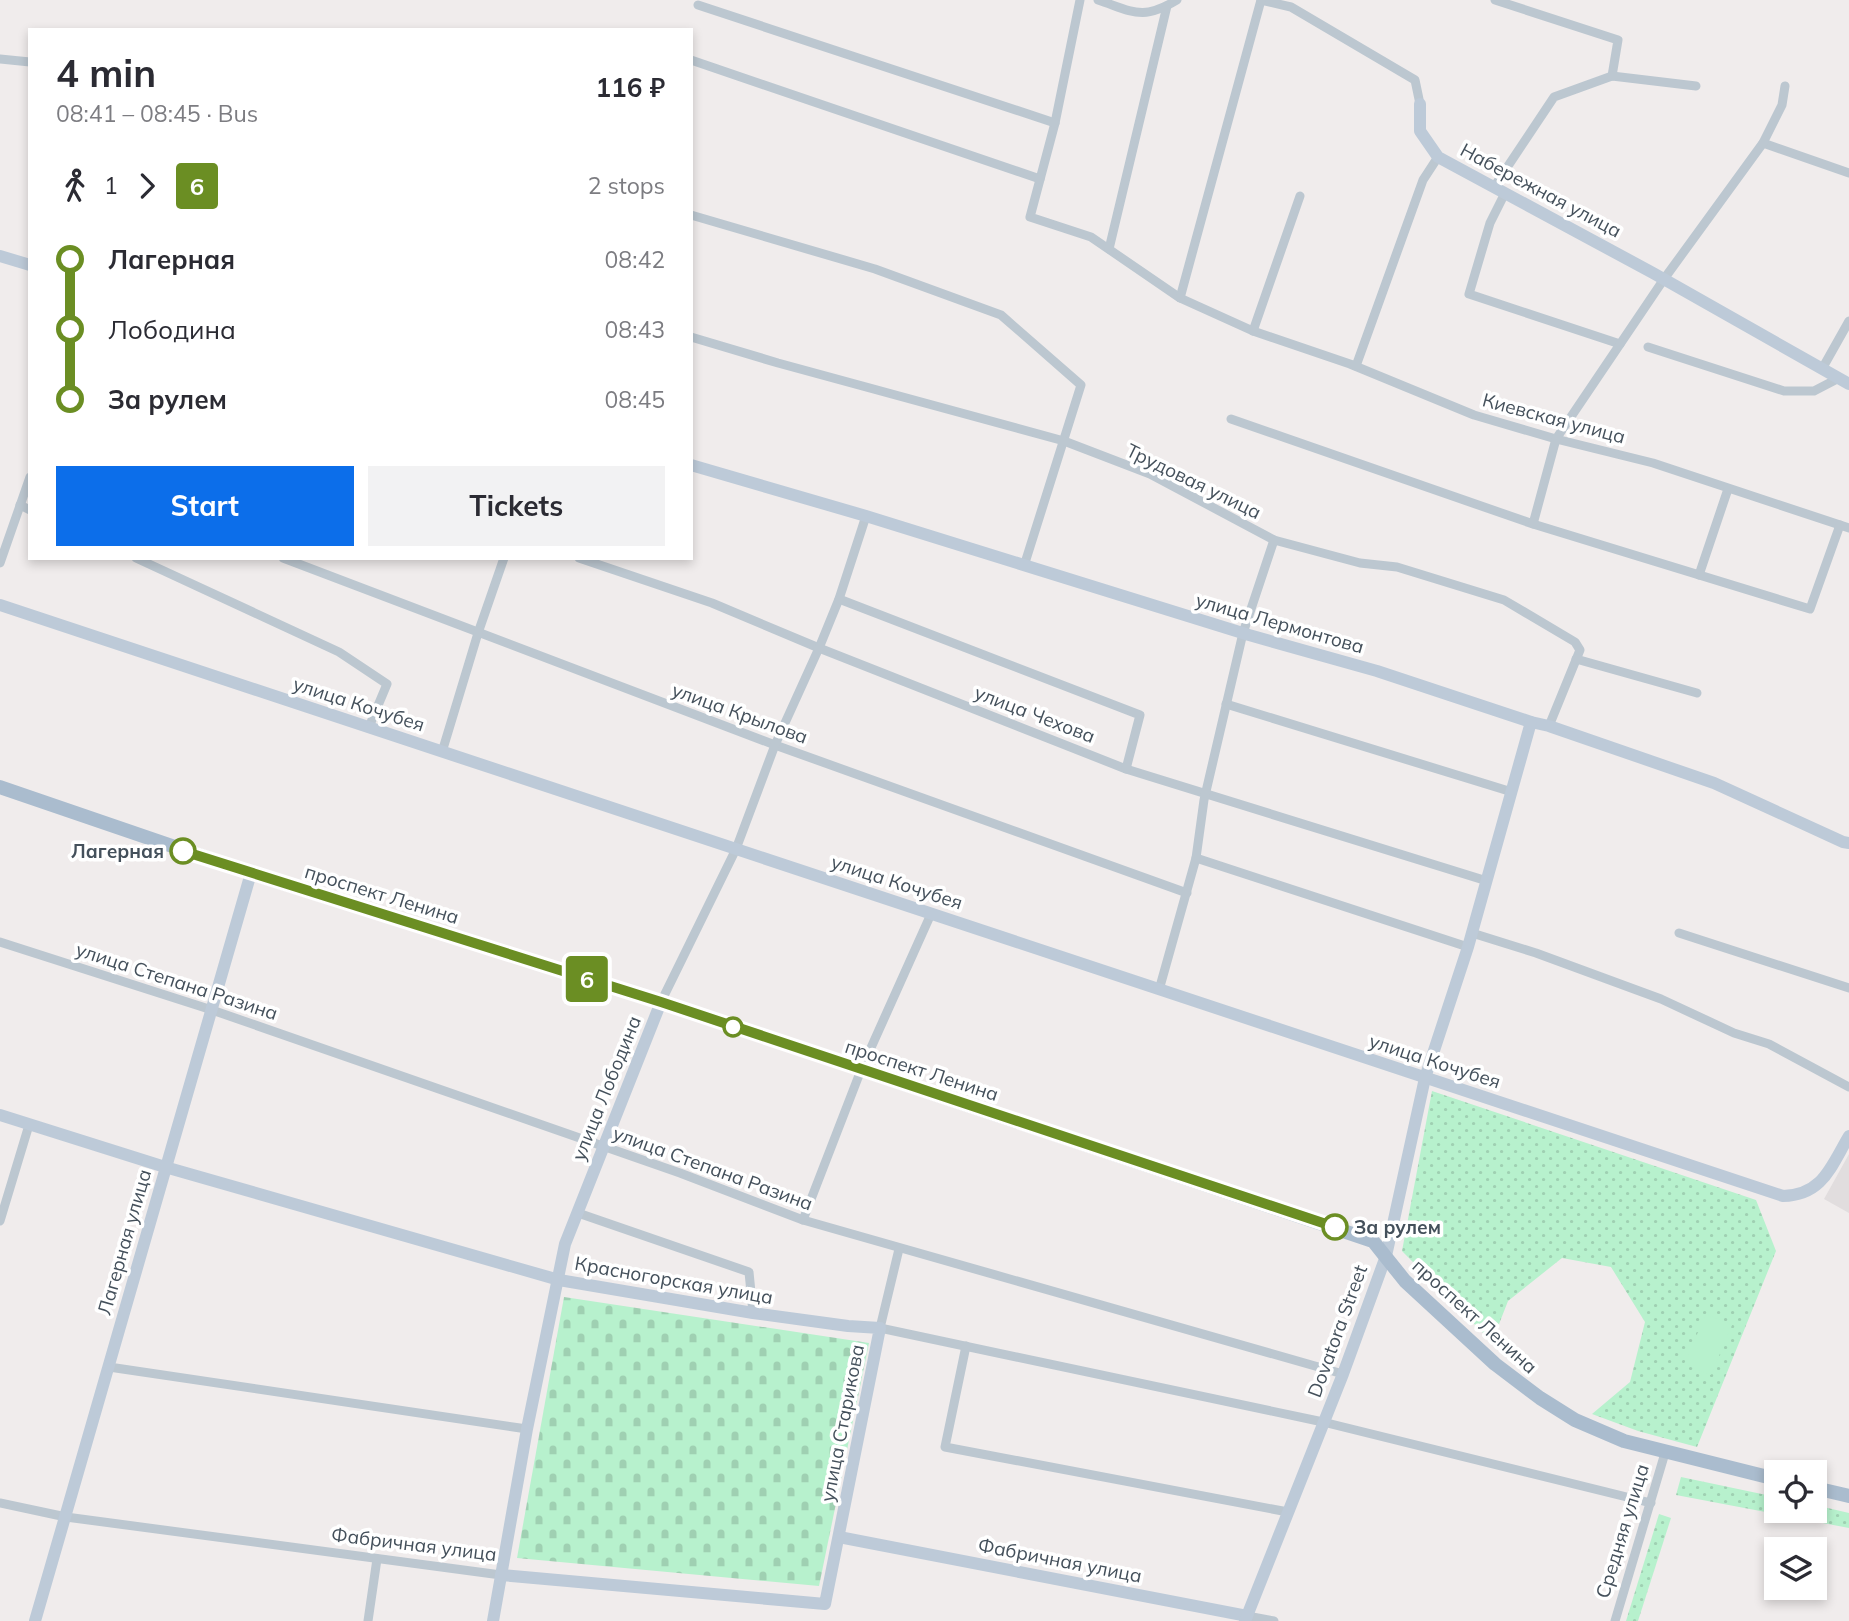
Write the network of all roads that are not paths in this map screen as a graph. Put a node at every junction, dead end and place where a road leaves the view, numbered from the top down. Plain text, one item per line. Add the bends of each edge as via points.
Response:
1 (1080, 0) edge
2 (1098, 0) edge
3 (1177, 0) edge
4 (1261, 0) edge
5 (1495, 0) edge
6 (698, 5) dead end
7 (1167, 6) junction
8 (0, 59) edge
9 (693, 61) edge
10 (28, 62) edge
11 (1612, 76) junction
12 (1696, 86) dead end
13 (1785, 86) dead end
14 (1420, 104) joint
15 (1055, 123) junction
16 (1763, 143) junction
17 (1438, 157) junction
18 (1849, 173) edge
19 (1040, 179) junction
20 (1500, 190) junction
21 (1300, 196) dead end
22 (693, 216) edge
23 (1110, 249) junction
24 (0, 256) edge
25 (28, 264) edge
26 (1664, 279) junction
27 (1180, 298) junction
28 (1849, 321) edge
29 (1253, 331) junction
30 (693, 338) edge
31 (1620, 344) junction
32 (1648, 347) dead end
33 (1356, 366) junction
34 (1822, 369) junction
35 (1844, 381) edge
36 (1231, 419) dead end
37 (1556, 439) junction
38 (1063, 441) junction
39 (693, 466) edge
40 (28, 483) edge
41 (1728, 489) junction
42 (20, 505) junction
43 (28, 509) edge
44 (866, 516) junction
45 (1533, 524) junction
46 (1844, 526) edge
47 (1274, 540) junction
48 (140, 560) edge
49 (288, 560) edge
50 (503, 560) edge
51 (585, 560) edge
52 (0, 564) edge
53 (1024, 566) junction
54 (1699, 575) junction
55 (839, 599) junction
56 (0, 605) edge
57 (478, 633) junction
58 (1243, 633) junction
59 (819, 648) junction
60 (1577, 659) junction
61 (1697, 693) dead end
62 (1226, 704) junction
63 (1531, 722) junction
64 (1549, 726) junction
65 (369, 727) junction
66 (775, 745) junction
67 (442, 752) junction
68 (1126, 769) junction
69 (0, 788) edge
70 (1511, 792) junction
71 (1206, 794) junction
72 (1849, 843) edge
73 (736, 849) junction
74 (1196, 858) junction
75 (251, 873) junction
76 (1487, 881) junction
77 (1187, 893) junction
78 (931, 914) junction
79 (1472, 933) junction
80 (1679, 933) dead end
81 (0, 942) edge
82 (1468, 947) junction
83 (1849, 988) edge
84 (1159, 990) junction
85 (661, 1002) junction
86 (212, 1010) junction
87 (861, 1070) junction
88 (1425, 1078) junction
89 (1849, 1087) edge
90 (0, 1115) edge
91 (29, 1125) junction
92 (1849, 1136) edge
93 (604, 1147) junction
94 (166, 1167) junction
95 (578, 1213) junction
96 (803, 1220) junction
97 (0, 1222) edge
98 (899, 1249) junction
99 (1385, 1256) junction
100 (559, 1280) junction
101 (753, 1313) junction
102 (880, 1328) junction
103 (966, 1346) junction
104 (109, 1367) junction
105 (1343, 1374) junction
106 (1323, 1422) junction
107 (527, 1429) junction
108 (1665, 1452) junction
109 (1764, 1476) edge
110 (1827, 1491) edge
111 (1849, 1496) edge
112 (0, 1503) edge
113 (1651, 1503) junction
114 (1288, 1512) junction
115 (66, 1517) junction
116 (839, 1537) junction
117 (377, 1559) junction
118 (501, 1575) junction
119 (825, 1604) joint
120 (1246, 1619) edge
121 (35, 1621) edge
122 (368, 1621) edge
123 (493, 1621) edge
124 (1274, 1621) edge
125 (1615, 1621) edge

1 - 15 street, Киевская улица
2 - 7 street via 1139,13
3 - 7 street
4 - 14 street, Набережная улица via 1291,7 1415,80
4 - 27 street
5 - 11 street via 1618,40
6 - 15 street
7 - 23 street
8 - 10 street
9 - 19 street
11 - 12 street
11 - 20 street via 1555,97
13 - 16 street via 1782,106
14 - 17 street, Набережная улица via 1420,131
15 - 19 street, Киевская улица
16 - 18 street
16 - 26 street
17 - 20 street, Набережная улица
17 - 33 street via 1423,180
19 - 23 street, Киевская улица via 1030,217 1091,237
20 - 26 street, Набережная улица
20 - 31 street via 1469,294
21 - 29 street
22 - 38 street via 876,269 1001,315 1081,385
23 - 27 street, Киевская улица
24 - 25 street
26 - 31 street
26 - 34 street, Набережная улица
27 - 29 street, Киевская улица
28 - 34 street
29 - 33 street, Киевская улица
30 - 38 street, Трудовая улица
31 - 37 street
32 - 35 street via 1784,391 1814,391
33 - 37 street, Киевская улица via 1474,415
34 - 35 street, Набережная улица
36 - 45 street
37 - 41 street, Киевская улица via 1653,463
37 - 45 street
38 - 47 street, Трудовая улица via 1150,474
38 - 53 street
39 - 44 street, улица Лермонтова
40 - 42 street
41 - 46 street, Киевская улица
41 - 54 street
42 - 43 street
42 - 52 street
44 - 53 street, улица Лермонтова
44 - 55 street, улица Лободина
45 - 54 street
46 - 54 street via 1810,609
47 - 58 street
47 - 60 street, Трудовая улица via 1360,563 1397,567 1504,600 1575,642 1580,650
48 - 65 street via 339,652 387,684
49 - 57 street, улица Крылова
50 - 57 street
51 - 59 street, улица Чехова via 712,603
53 - 58 street, улица Лермонтова
55 - 59 street, улица Лободина
55 - 68 street via 1140,715
56 - 65 street, улица Кочубея
57 - 66 street, улица Крылова
57 - 67 street
58 - 62 street
58 - 63 street, улица Лермонтова
59 - 66 street, улица Лободина
59 - 68 street, улица Чехова
60 - 61 street
60 - 64 street
62 - 70 street
62 - 71 street
63 - 64 street, улица Лермонтова
63 - 70 street, Dovatora Street
64 - 72 street, улица Лермонтова via 1714,783
65 - 67 street, улица Кочубея
66 - 73 street, улица Лободина
66 - 77 street, улица Крылова
67 - 73 street, улица Кочубея
68 - 71 street, улица Чехова
69 - 75 main road, проспект Ленина
70 - 76 street, Dovatora Street
71 - 74 street
71 - 76 street, улица Чехова
73 - 78 street, улица Кочубея
73 - 85 street, улица Лободина
74 - 77 street
74 - 82 street
75 - 85 main road, проспект Ленина
75 - 86 street, Лагерная улица
76 - 79 street, Dovatora Street
77 - 84 street
78 - 84 street, улица Кочубея
78 - 87 street
79 - 82 street, Dovatora Street
79 - 89 street via 1661,999 1769,1044
80 - 83 street
81 - 86 street, улица Степана Разина
82 - 88 street, Dovatora Street
84 - 88 street, улица Кочубея
85 - 87 main road, проспект Ленина
85 - 93 street, улица Лободина
86 - 93 street, улица Степана Разина
86 - 94 street, Лагерная улица
87 - 96 street
87 - 99 main road, проспект Ленина via 1347,1231 1373,1241
88 - 92 street, улица Кочубея via 1783,1196 1796,1196 1819,1184
88 - 99 street, Dovatora Street
90 - 91 street, Красногорская улица
91 - 94 street, Красногорская улица
91 - 97 street
93 - 95 street, улица Лободина
93 - 96 street, улица Степана Разина
94 - 100 street, Красногорская улица
94 - 104 street, Лагерная улица
95 - 100 street, улица Лободина via 565,1244
95 - 101 street via 749,1272
96 - 98 street, улица Степана Разина
98 - 102 street, улица Старикова
98 - 105 street, улица Степана Разина
99 - 105 street, Dovatora Street
99 - 108 main road, проспект Ленина via 1405,1282 1494,1364 1540,1398 1598,1431
100 - 101 street, Красногорская улица
100 - 107 street, улица Лободина
101 - 102 street, Красногорская улица
102 - 103 street, Красногорская улица
102 - 116 street, улица Старикова
103 - 106 street, Красногорская улица
103 - 114 street via 945,1447
104 - 107 street
104 - 115 street, Лагерная улица
105 - 106 street, Dovatora Street
106 - 113 street
106 - 114 street, Dovatora Street
107 - 118 street, улица Лободина
108 - 109 main road, проспект Ленина
108 - 113 street, Средняя улица
110 - 111 main road
112 - 115 street, Фабричная улица
113 - 125 street, Средняя улица
114 - 120 street, Dovatora Street
115 - 117 street, Фабричная улица
115 - 121 street, Лагерная улица
116 - 119 street, улица Старикова
116 - 120 street, Фабричная улица
117 - 118 street, Фабричная улица
117 - 122 street
118 - 119 street, Фабричная улица
118 - 123 street, улица Лободина
120 - 124 street, Фабричная улица

